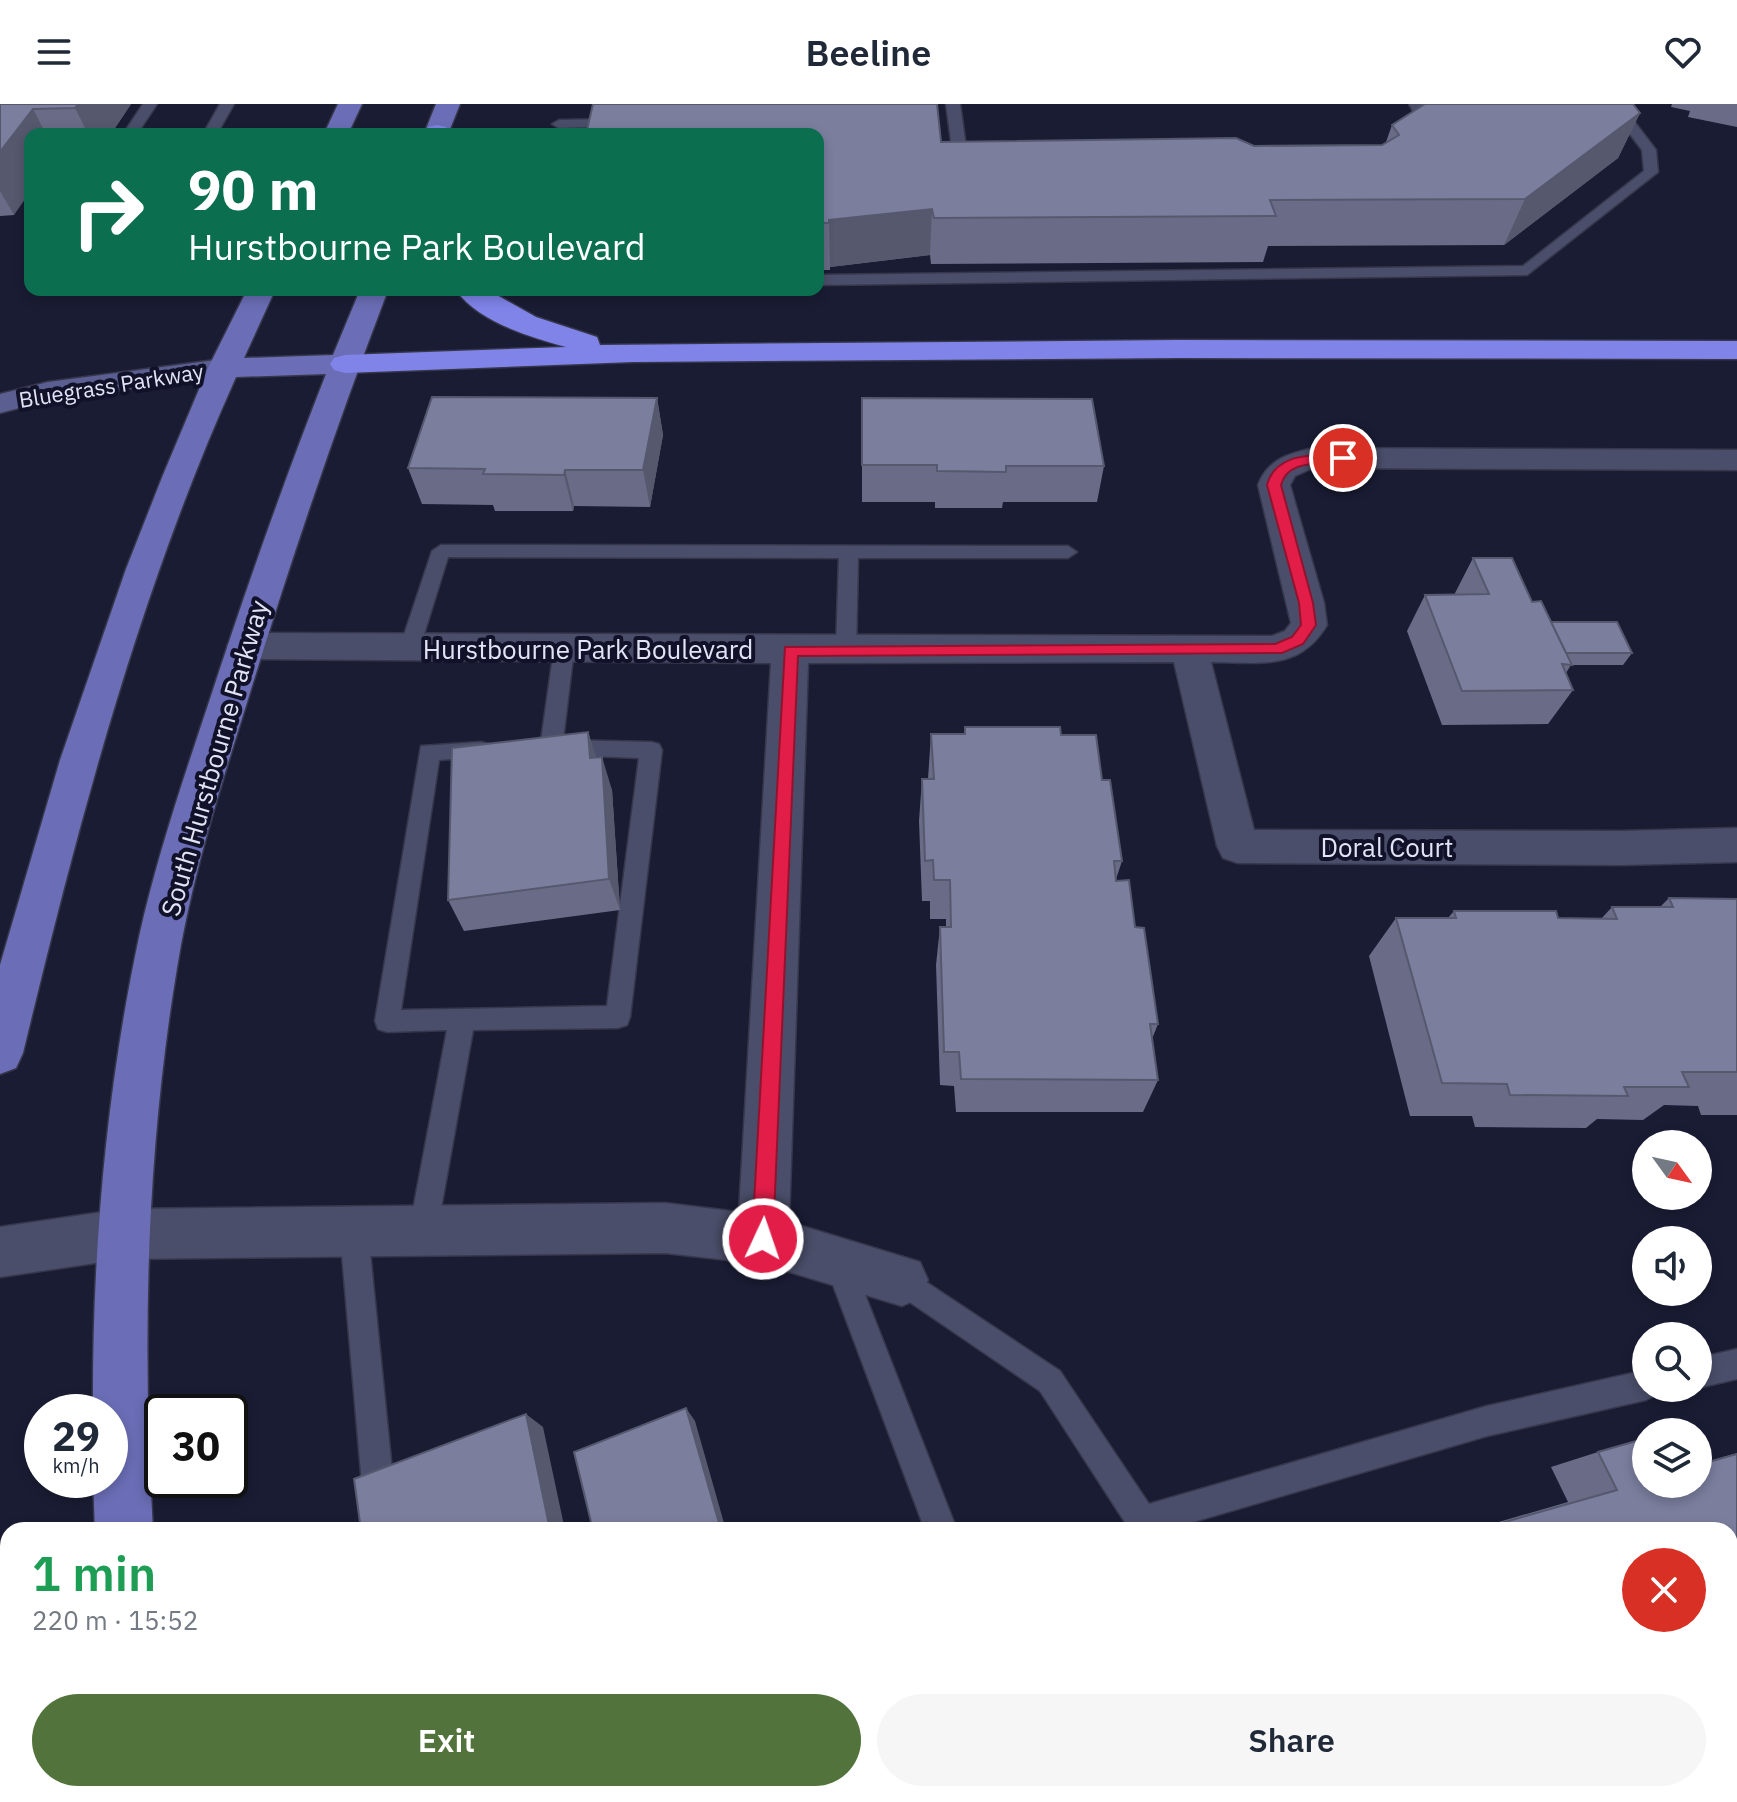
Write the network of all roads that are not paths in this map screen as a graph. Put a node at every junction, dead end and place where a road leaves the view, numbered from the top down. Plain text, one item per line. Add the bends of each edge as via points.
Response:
1 (150, 104) edge
2 (227, 104) edge
3 (350, 104) edge
4 (448, 104) edge
5 (1416, 104) edge
6 (1614, 104) edge
7 (953, 111) edge
8 (938, 118) edge
9 (638, 123) edge
10 (558, 124) edge
11 (134, 128) edge
12 (213, 128) edge
13 (339, 128) edge
14 (439, 128) edge
15 (1390, 143) edge
16 (986, 170) edge
17 (824, 280) edge
18 (258, 296) edge
19 (372, 296) edge
20 (479, 296) edge
21 (1737, 350) edge
22 (633, 353) junction
23 (345, 364) junction
24 (223, 368) junction
25 (0, 404) edge
26 (1737, 460) edge
27 (849, 551) junction
28 (1068, 552) dead end
29 (245, 646) junction
30 (410, 647) junction
31 (564, 649) junction
32 (790, 650) junction
33 (846, 650) junction
34 (1190, 651) junction
35 (551, 748) junction
36 (1737, 845) edge
37 (462, 1019) junction
38 (0, 1053) edge
39 (423, 1231) junction
40 (354, 1232) junction
41 (123, 1234) junction
42 (763, 1239) junction
43 (0, 1252) edge
44 (838, 1261) junction
45 (902, 1280) joint
46 (1737, 1364) edge
47 (1712, 1370) edge
48 (1632, 1388) edge
49 (124, 1522) edge
50 (381, 1522) edge
51 (938, 1522) edge
52 (1143, 1522) edge
53 (1159, 1522) edge

1 - 11 lane
2 - 12 lane
3 - 13 main road
4 - 14 main road
5 - 15 lane via 1422,116
6 - 17 lane via 1649,150 1651,172 1527,270
7 - 8 lane
7 - 16 lane via 961,163
9 - 10 lane
18 - 24 main road
19 - 23 main road, South Hurstbourne Parkway
20 - 22 highway via 552,336
21 - 22 highway
22 - 23 highway
23 - 24 main road
23 - 29 main road, South Hurstbourne Parkway
24 - 25 street, Bluegrass Parkway via 48,391
24 - 38 main road via 131,596 69,793
26 - 34 street, Hurstbourne Park Boulevard via 1292,462 1277,474 1274,485 1309,625 1298,640 1276,649
27 - 28 lane
27 - 30 lane via 441,551
27 - 33 lane
29 - 30 street, Hurstbourne Park Boulevard
29 - 41 main road, South Hurstbourne Parkway via 191,815 156,966 129,1144
30 - 31 street, Hurstbourne Park Boulevard
31 - 32 street, Hurstbourne Park Boulevard
31 - 35 lane
32 - 33 street, Hurstbourne Park Boulevard
32 - 42 street
33 - 34 street, Hurstbourne Park Boulevard
34 - 36 street, Doral Court via 1238,846
35 - 37 lane via 429,752 387,1021
35 - 37 lane via 651,750 618,1017
37 - 39 lane
39 - 40 street
39 - 42 street via 665,1228
40 - 41 street
40 - 50 lane
41 - 43 street
41 - 49 main road, South Hurstbourne Parkway via 119,1443
42 - 44 street
44 - 45 street
44 - 51 lane
45 - 52 lane via 1050,1381
46 - 47 lane
48 - 53 lane via 1487,1421

